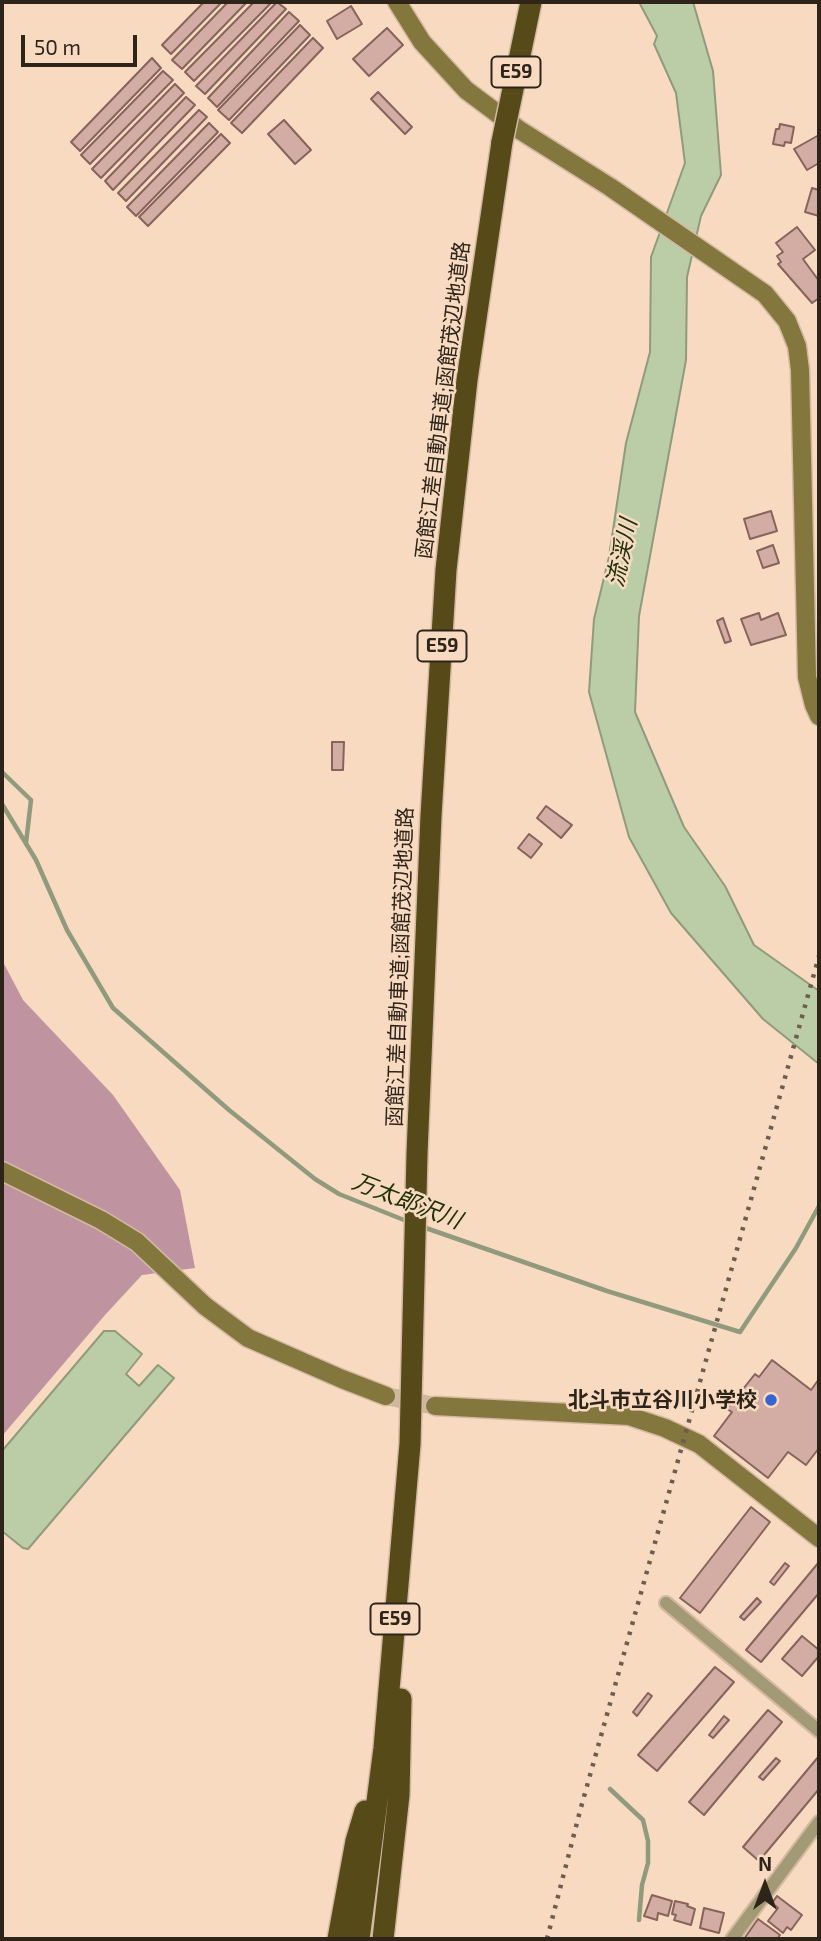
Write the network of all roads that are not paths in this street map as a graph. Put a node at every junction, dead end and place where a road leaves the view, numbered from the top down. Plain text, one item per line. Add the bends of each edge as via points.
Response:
1 (397, 2) edge
2 (531, 2) edge
3 (819, 716) edge
4 (2, 1171) edge
5 (386, 1395) tunnel mouth
6 (435, 1406) tunnel mouth
7 (407, 1490) junction
8 (819, 1538) edge
9 (666, 1603) dead end
10 (819, 1731) edge
11 (384, 1748) junction
12 (819, 1822) edge
13 (338, 1939) edge
14 (359, 1939) edge
15 (383, 1939) edge
16 (732, 1939) edge

1 - 3 street via 422,42 466,90 745,280 779,309 799,355 807,677
2 - 7 highway, 函館江差自動車道;函館茂辺地道路 / E59, bridge via 502,142 467,380 446,570 431,816
4 - 5 street via 138,1242 205,1306 248,1338
6 - 8 street via 629,1416 665,1428 699,1444
7 - 11 highway, 函館江差自動車道;函館茂辺地道路 / E59
7 - 15 highway via 399,1795
9 - 10 street
11 - 13 highway via 356,1841
11 - 14 highway, 函館江差自動車道;函館茂辺地道路 / E59
12 - 16 street

